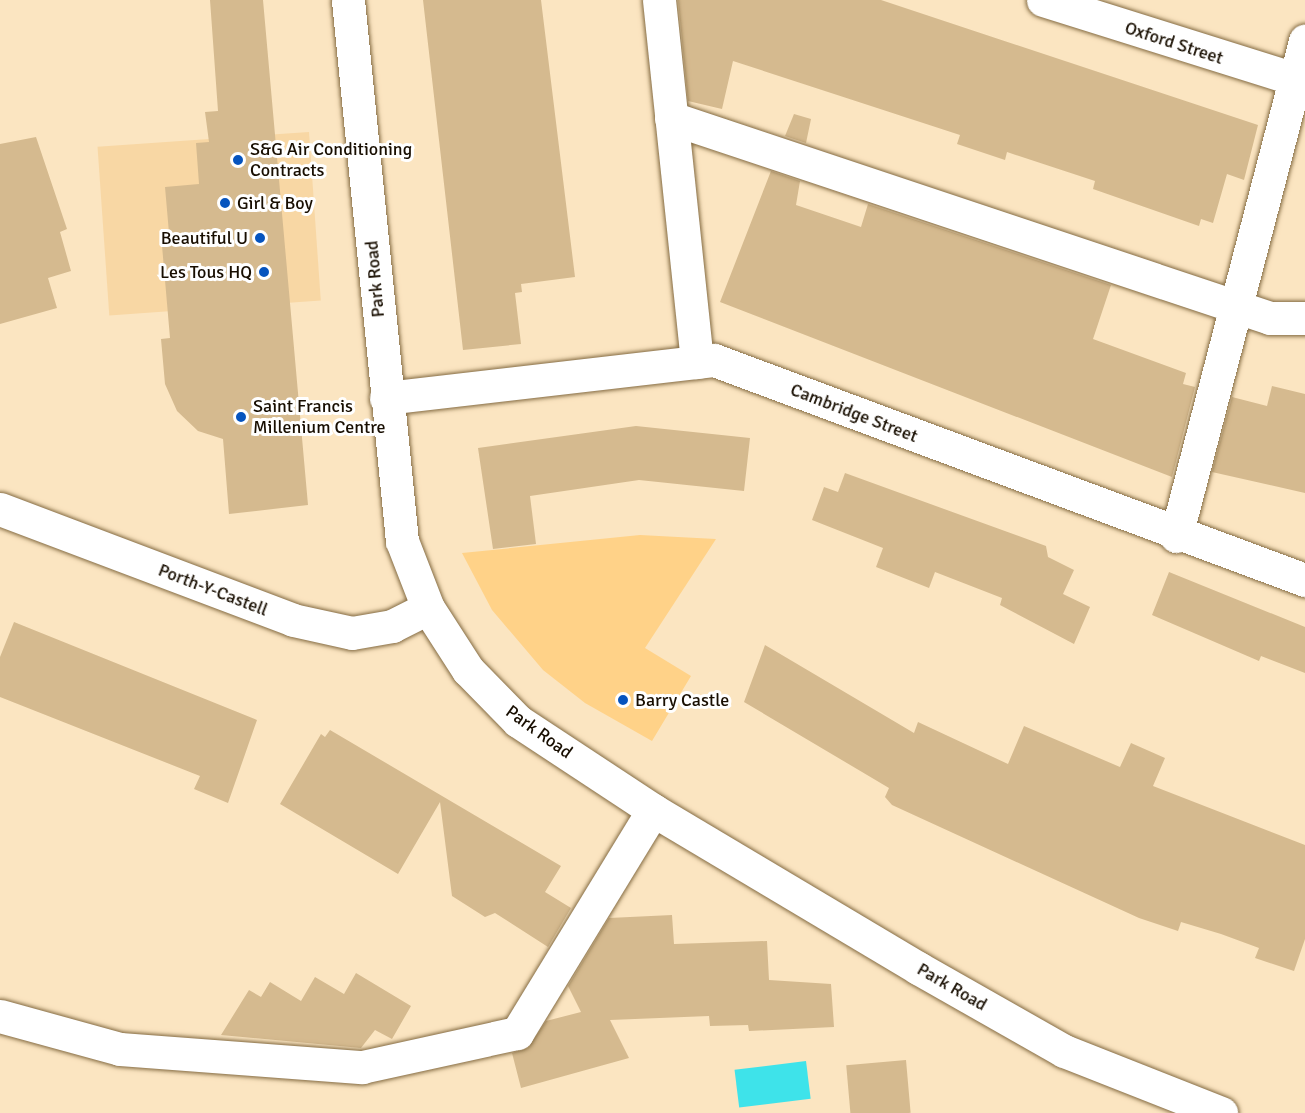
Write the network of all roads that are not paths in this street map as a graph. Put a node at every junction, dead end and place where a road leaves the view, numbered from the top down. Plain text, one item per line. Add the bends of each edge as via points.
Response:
1 (348, 0) edge
2 (659, 0) edge
3 (1043, 0) edge
4 (1305, 41) edge
5 (1301, 83) edge
6 (671, 118) junction
7 (1237, 308) junction
8 (1305, 318) edge
9 (697, 362) junction
10 (386, 398) junction
11 (0, 509) edge
12 (1176, 536) junction
13 (1305, 580) edge
14 (428, 608) junction
15 (653, 810) junction
16 (0, 1016) edge
17 (1200, 1110) edge

1 - 10 street, Park Road
2 - 6 street
3 - 5 street, Oxford Street
4 - 5 street
5 - 7 street
6 - 7 street
6 - 9 street
7 - 8 street via 1270,318
7 - 12 street
9 - 10 street, Cambridge Street
9 - 12 street, Cambridge Street via 714,360
10 - 14 street, Park Road via 402,541
11 - 14 street, Porth-Y-Castell via 293,620 352,633 392,626
12 - 13 street, Cambridge Street
14 - 15 street, Park Road via 468,670 518,722
15 - 16 street via 517,1033 362,1066 120,1049
15 - 17 street, Park Road via 1064,1051

